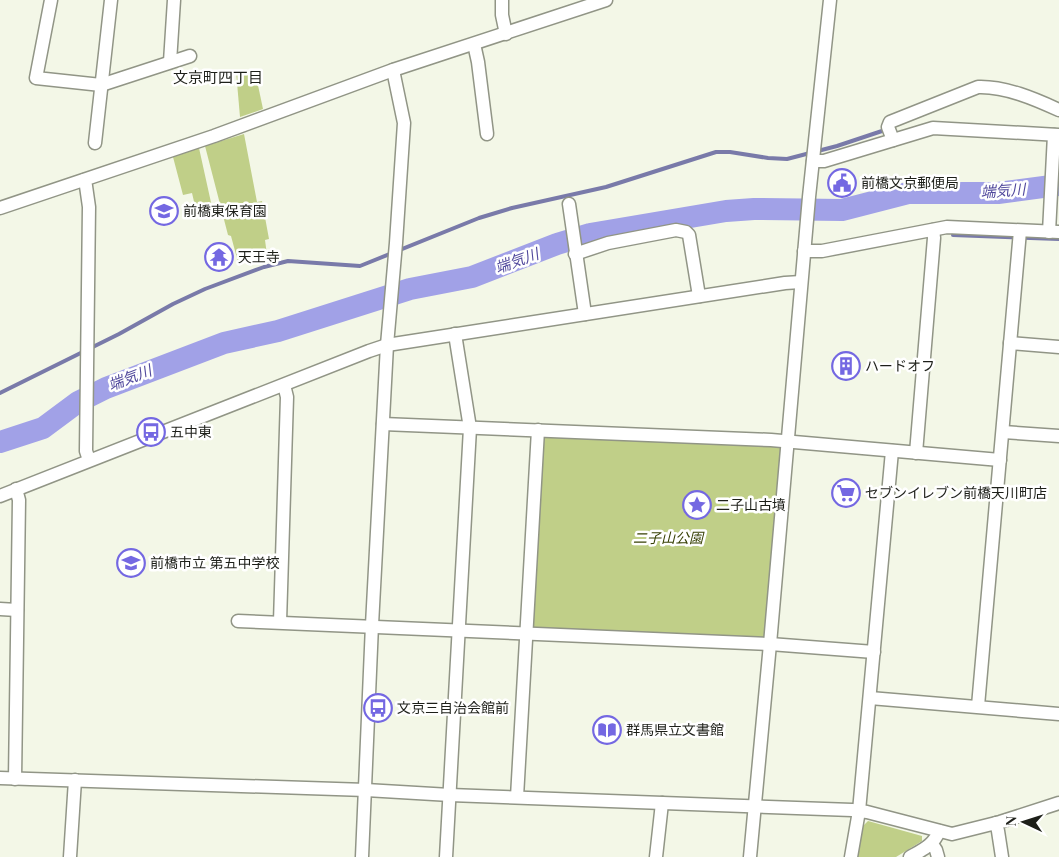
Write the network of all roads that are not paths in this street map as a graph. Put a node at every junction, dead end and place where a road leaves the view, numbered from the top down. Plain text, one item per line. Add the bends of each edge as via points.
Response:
1 (51, 0) edge
2 (111, 0) edge
3 (174, 0) edge
4 (502, 0) edge
5 (606, 0) edge
6 (830, 0) edge
7 (572, 6) edge
8 (506, 34) junction
9 (474, 44) junction
10 (190, 56) dead end
11 (170, 62) junction
12 (393, 70) junction
13 (101, 85) junction
14 (1059, 110) edge
15 (487, 134) dead end
16 (1057, 135) edge
17 (893, 140) junction
18 (95, 142) dead end
19 (813, 161) junction
20 (84, 180) junction
21 (569, 204) dead end
22 (0, 208) edge
23 (933, 230) junction
24 (1020, 230) junction
25 (1054, 232) edge
26 (804, 251) junction
27 (576, 254) junction
28 (801, 282) junction
29 (698, 296) junction
30 (585, 314) junction
31 (455, 334) junction
32 (1010, 343) junction
33 (387, 345) junction
34 (1059, 347) edge
35 (284, 386) junction
36 (383, 424) junction
37 (470, 428) junction
38 (538, 430) junction
39 (1002, 432) junction
40 (1059, 436) edge
41 (788, 442) junction
42 (892, 451) junction
43 (916, 453) junction
44 (89, 460) junction
45 (1000, 460) junction
46 (16, 490) junction
47 (0, 496) edge
48 (0, 610) edge
49 (17, 610) junction
50 (238, 621) dead end
51 (280, 622) junction
52 (372, 626) junction
53 (458, 631) junction
54 (526, 634) junction
55 (770, 644) junction
56 (874, 652) junction
57 (870, 698) junction
58 (978, 706) junction
59 (1059, 714) edge
60 (0, 778) edge
61 (15, 779) junction
62 (75, 780) junction
63 (366, 790) junction
64 (450, 795) junction
65 (517, 797) junction
66 (1059, 802) edge
67 (662, 803) junction
68 (754, 806) junction
69 (859, 811) junction
70 (996, 823) junction
71 (939, 831) junction
72 (932, 844) junction
73 (70, 857) edge
74 (362, 857) edge
75 (446, 857) edge
76 (656, 857) edge
77 (750, 857) edge
78 (851, 857) edge
79 (910, 857) edge
80 (938, 857) edge
81 (1002, 857) edge

1 - 13 street via 36,78
2 - 13 street
3 - 11 street
4 - 8 street
5 - 7 street
6 - 19 street
7 - 8 street
8 - 9 street
9 - 12 street
9 - 15 street
10 - 11 street
11 - 13 street
12 - 20 street
12 - 33 street via 404,123
13 - 18 street
14 - 17 street via 1018,94 978,87 890,122 888,127
16 - 17 street via 933,128
16 - 25 street via 1051,193
17 - 19 street via 824,161
19 - 26 street
20 - 22 street
20 - 44 street via 89,207 86,450
21 - 27 street
23 - 24 street via 947,227
23 - 26 street via 822,251
23 - 43 street
24 - 25 street
24 - 32 street
26 - 28 street
27 - 29 street via 608,243 676,230 686,232
27 - 30 street
28 - 29 street
28 - 41 street
29 - 30 street
30 - 31 street
31 - 33 street
31 - 37 street
32 - 34 street
32 - 39 street
33 - 35 street
33 - 36 street
35 - 44 street
35 - 51 street via 287,397
36 - 37 street
36 - 52 street
37 - 38 street
37 - 53 street
38 - 41 street
38 - 54 street
39 - 40 street
39 - 45 street
41 - 42 street
41 - 55 street
42 - 43 street
42 - 56 street
43 - 45 street
44 - 46 street
45 - 58 street
46 - 47 street
46 - 49 street via 19,500
48 - 49 street
49 - 61 street
50 - 51 street
51 - 52 street
52 - 53 street
52 - 63 street
53 - 54 street
53 - 64 street
54 - 55 street
54 - 65 street
55 - 56 street
55 - 68 street
56 - 57 street
57 - 58 street
57 - 69 street
58 - 59 street
60 - 61 street
61 - 62 street
62 - 63 street
62 - 73 street
63 - 64 street
63 - 74 street
64 - 65 street
64 - 75 street
65 - 67 street
66 - 70 street
67 - 68 street
67 - 76 street
68 - 69 street
68 - 77 street
69 - 71 street
69 - 78 street
70 - 71 street via 957,833
70 - 81 street
71 - 72 street
72 - 79 street
72 - 80 street

